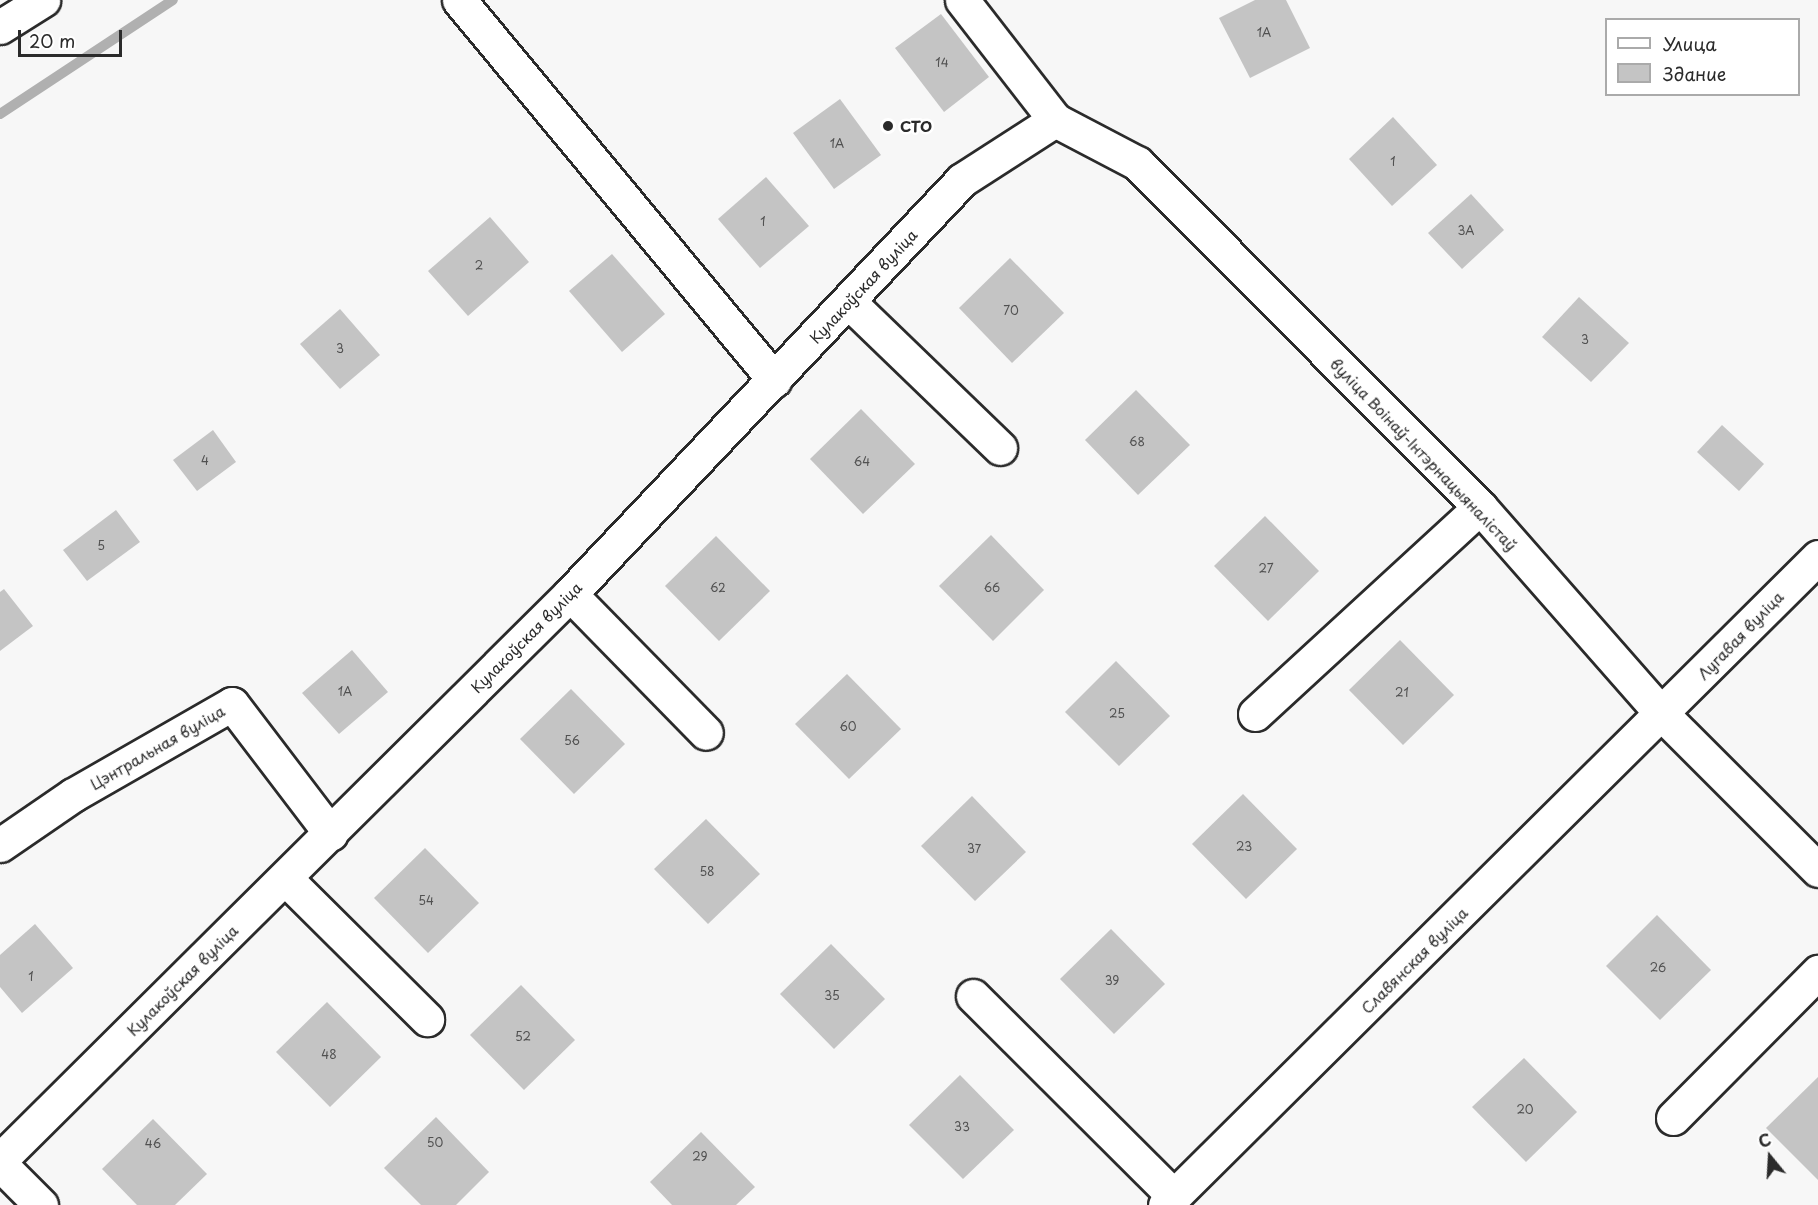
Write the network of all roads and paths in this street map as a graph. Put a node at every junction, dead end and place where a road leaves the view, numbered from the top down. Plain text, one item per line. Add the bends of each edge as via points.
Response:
1 (43, 0) edge
2 (459, 0) edge
3 (962, 0) edge
4 (0, 27) edge
5 (1055, 120) junction
6 (849, 302) junction
7 (774, 380) junction
8 (1000, 448) dead end
9 (1480, 507) junction
10 (1810, 575) edge
11 (570, 594) junction
12 (1255, 714) dead end
13 (1663, 715) junction
14 (706, 733) dead end
15 (323, 823) junction
16 (0, 845) edge
17 (1818, 870) edge
18 (286, 879) junction
19 (1818, 972) edge
20 (973, 996) dead end
21 (427, 1019) dead end
22 (1673, 1118) dead end
23 (0, 1162) edge
24 (1170, 1200) edge
25 (41, 1205) edge

1 - 4 street
2 - 7 street
3 - 5 street
5 - 6 street, Кулакоўская вуліца via 962,180
5 - 9 street, вуліца Воінаў-Інтэрнацыяналістаў via 1137,163
6 - 7 street, Кулакоўская вуліца
6 - 8 street
7 - 11 street, Кулакоўская вуліца
9 - 12 street
9 - 13 street, вуліца Воінаў-Інтэрнацыяналістаў
10 - 13 street, Лугавая вуліца
11 - 14 street
11 - 15 street, Кулакоўская вуліца
13 - 17 street, вуліца Воінаў-Інтэрнацыяналістаў
13 - 24 street, Славянская вуліца
15 - 16 street, Цэнтральная вуліца via 232,704 73,795
15 - 18 street, Кулакоўская вуліца
18 - 21 street
18 - 23 street, Кулакоўская вуліца
19 - 22 street
20 - 24 street
23 - 25 street

